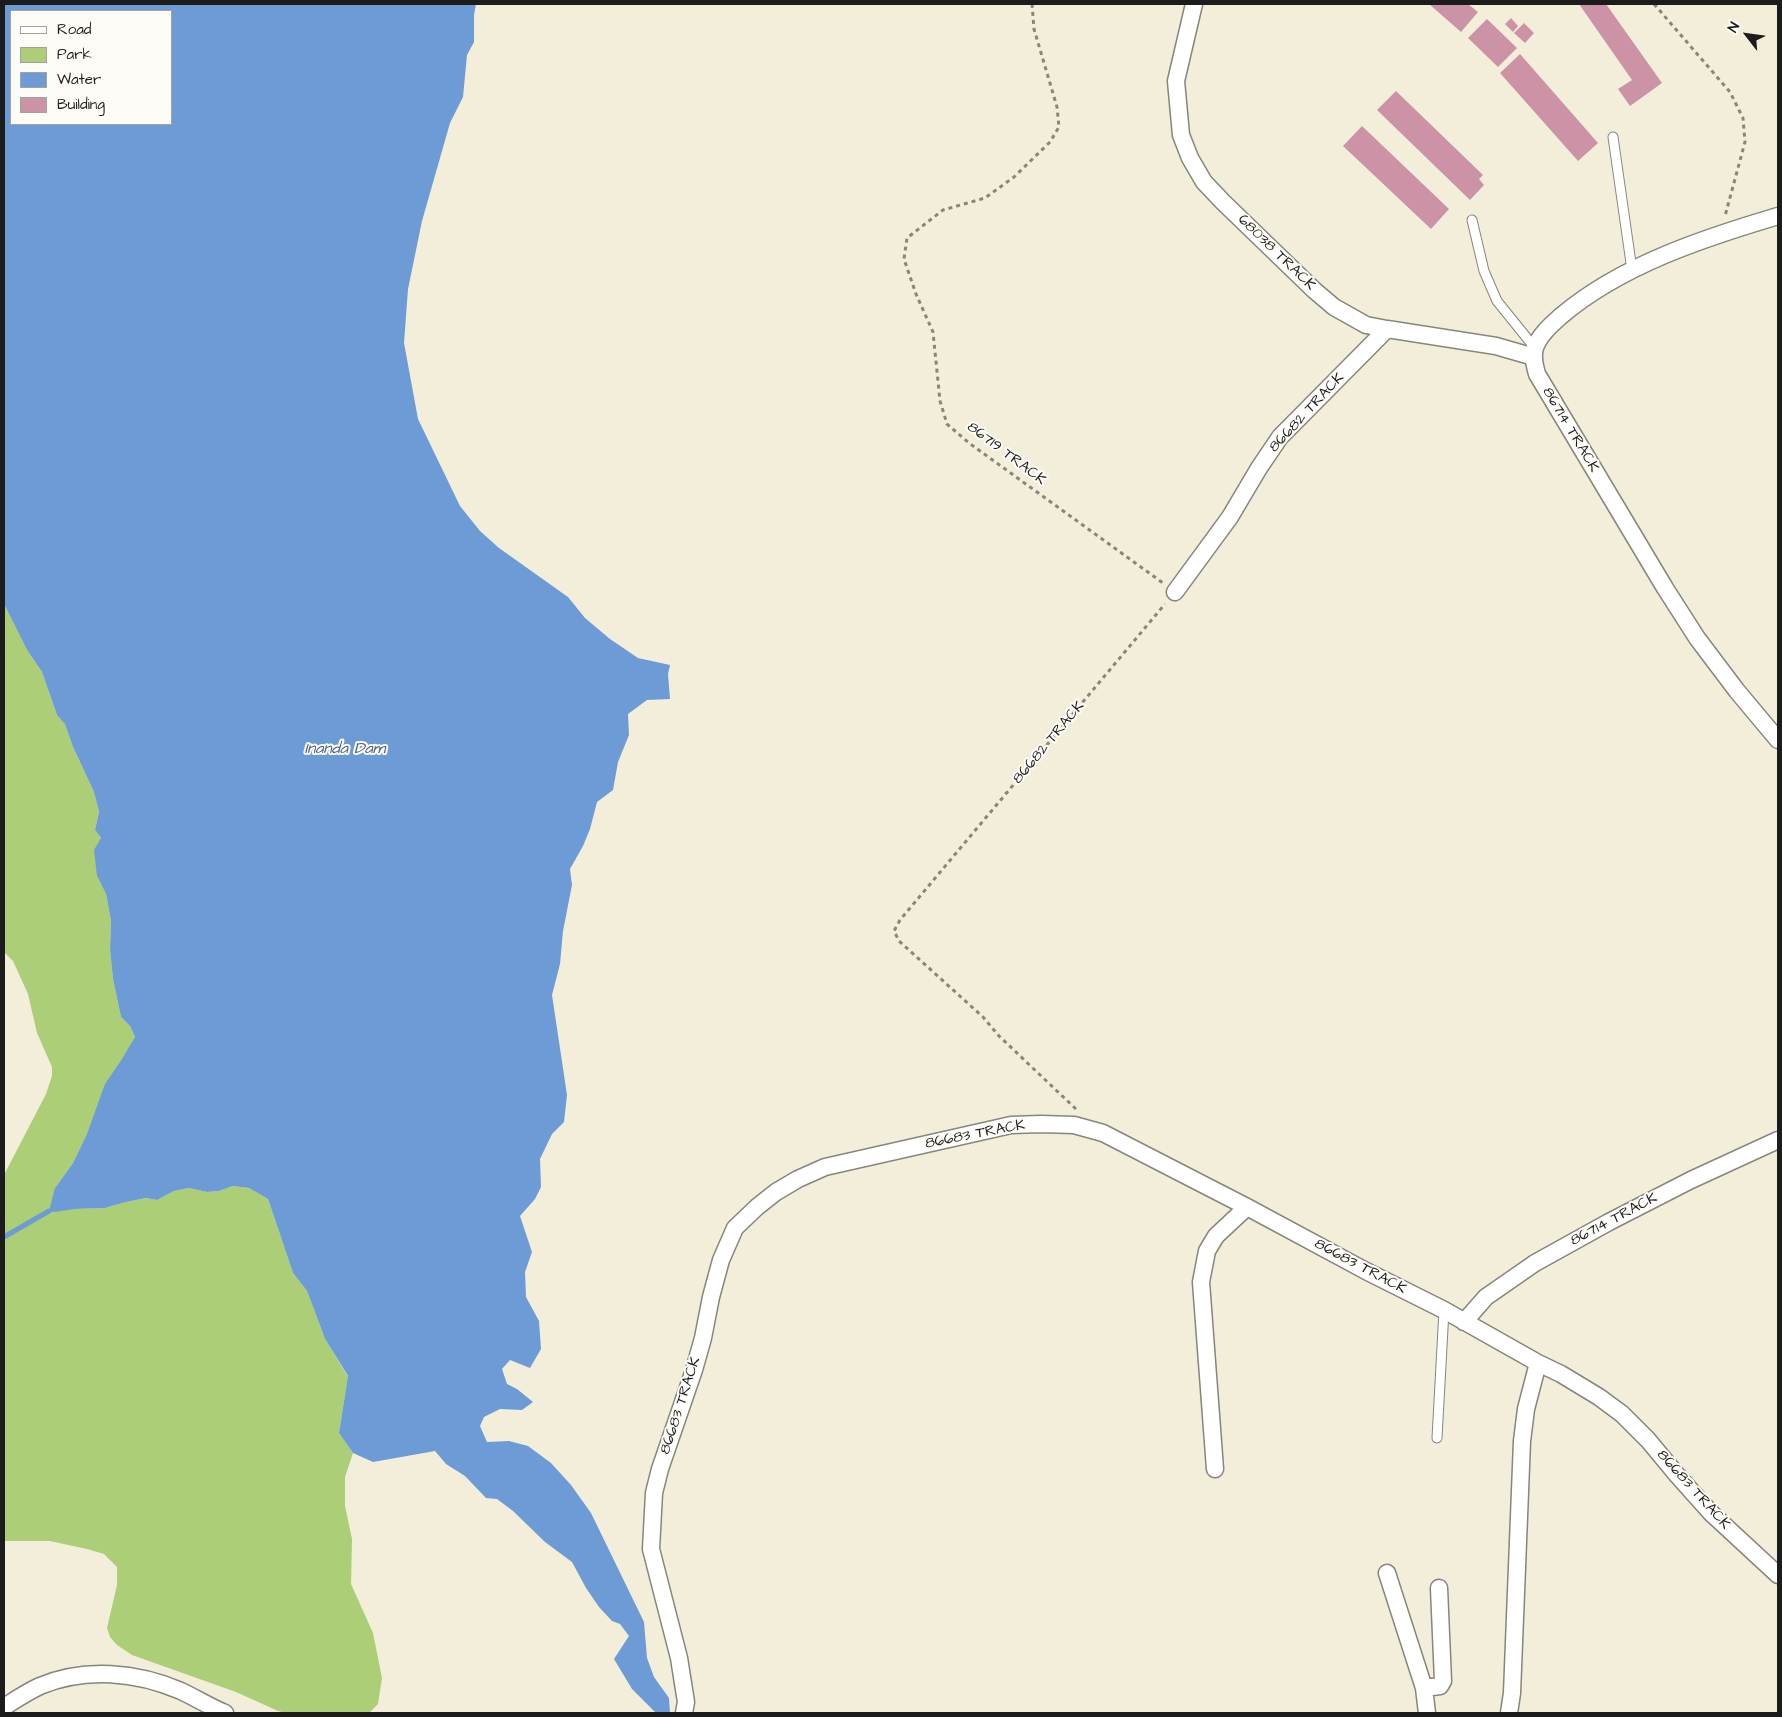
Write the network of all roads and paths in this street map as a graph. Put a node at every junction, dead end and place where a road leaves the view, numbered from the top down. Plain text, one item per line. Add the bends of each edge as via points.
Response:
1 (1032, 4) edge
2 (1194, 4) edge
3 (1654, 4) edge
4 (1613, 137) dead end
5 (1778, 216) edge
6 (1472, 220) dead end
7 (1721, 235) junction
8 (1632, 270) junction
9 (1387, 329) junction
10 (1534, 352) junction
11 (1175, 592) junction
12 (1778, 740) edge
13 (1083, 1115) dead end
14 (1778, 1140) edge
15 (1247, 1207) junction
16 (1444, 1310) junction
17 (1464, 1322) junction
18 (1538, 1363) junction
19 (1437, 1438) dead end
20 (1215, 1469) dead end
21 (1387, 1573) dead end
22 (1778, 1575) edge
23 (1439, 1588) dead end
24 (1424, 1688) junction
25 (4, 1707) edge
26 (225, 1713) edge
27 (684, 1713) edge
28 (1427, 1713) edge
29 (1509, 1713) edge

1 - 11 path, 86719 TRACK via 1034,29 1057,107 1059,127 1050,142 1014,177 986,198 943,210 907,238 904,259 933,332 940,401 947,424
2 - 9 street, 68038 TRACK via 1176,81 1181,135 1199,174 1230,209 1314,290 1366,325
3 - 7 path via 1730,92 1743,118 1745,142
4 - 8 lane
5 - 7 street
6 - 10 lane via 1484,271 1498,301
7 - 8 street
8 - 10 street via 1576,304 1541,336
9 - 10 street, 68038 TRACK
9 - 11 street, 86682 TRACK via 1280,437 1230,517
10 - 12 street, 86714 TRACK via 1537,374 1664,588 1697,638
11 - 13 path, 86682 TRACK via 894,931 899,941
14 - 17 street, 86714 TRACK via 1690,1180 1535,1263 1486,1297
15 - 16 street, 86683 TRACK
15 - 20 street via 1216,1236 1207,1251 1201,1282
15 - 27 street, 86683 TRACK via 1103,1134 1074,1125 1041,1124 1012,1125 825,1167 798,1179 756,1207 735,1228 721,1260 694,1370 654,1493 651,1549 679,1658 686,1702
16 - 17 street, 86683 TRACK
16 - 19 lane
17 - 18 street, 86683 TRACK
18 - 22 street, 86683 TRACK via 1599,1396 1622,1414 1711,1512
18 - 29 street via 1526,1409 1522,1441
21 - 24 street
23 - 24 street via 1443,1680 1440,1686
24 - 28 street
25 - 26 street via 39,1686 62,1679 88,1674 118,1674 182,1691

